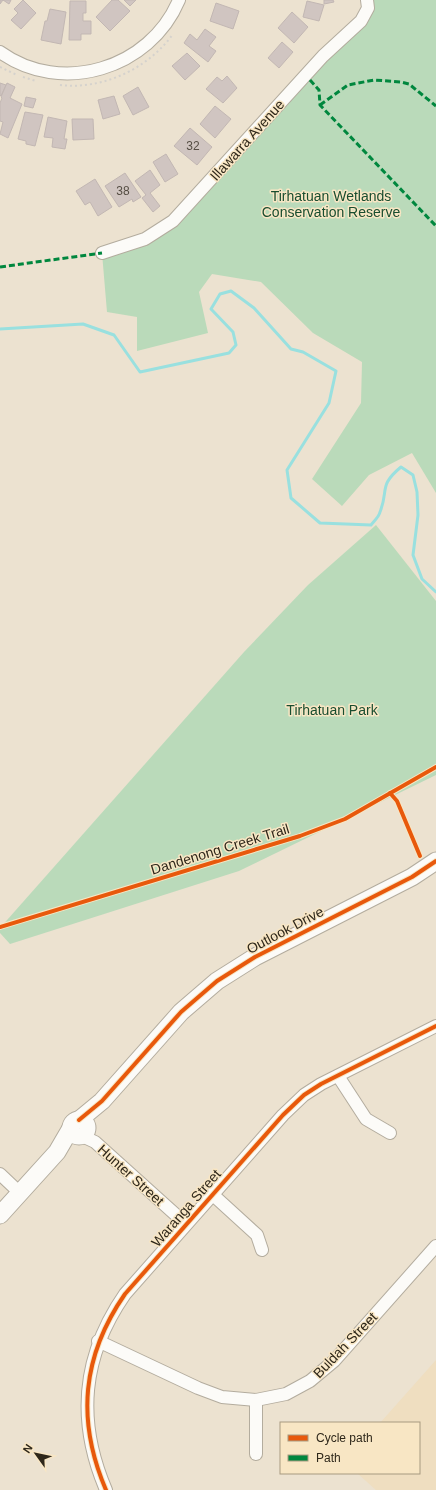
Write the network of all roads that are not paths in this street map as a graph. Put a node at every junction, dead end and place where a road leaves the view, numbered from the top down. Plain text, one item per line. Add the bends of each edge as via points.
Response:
1 (179, 0) edge
2 (366, 0) edge
3 (0, 52) edge
4 (102, 253) dead end
5 (436, 861) edge
6 (436, 869) edge
7 (412, 877) junction
8 (436, 1026) edge
9 (338, 1076) junction
10 (83, 1131) junction
11 (390, 1133) dead end
12 (0, 1174) edge
13 (20, 1193) junction
14 (212, 1194) junction
15 (0, 1215) edge
16 (186, 1224) junction
17 (436, 1246) edge
18 (262, 1250) dead end
19 (98, 1341) junction
20 (256, 1400) junction
21 (256, 1454) dead end
22 (106, 1490) edge

1 - 3 street via 166,22 141,50 103,68 82,73 44,71 24,66
2 - 4 street, Illawarra Avenue via 367,13 361,21 323,56 173,221 145,239
5 - 7 street, Outlook Drive
6 - 7 street, Outlook Drive
7 - 10 street, Outlook Drive via 255,957 217,981 181,1012 102,1100
8 - 9 street, Waranga Street
9 - 11 street via 366,1119
9 - 14 street, Waranga Street via 321,1084 294,1104
10 - 13 street, Outlook Drive via 57,1152
10 - 16 street, Hunter Street
12 - 13 street
13 - 15 street, Outlook Drive
14 - 16 street, Waranga Street
14 - 18 street via 257,1235
16 - 19 street, Waranga Street via 125,1294 114,1309
17 - 20 street, Buldah Street via 334,1361 310,1381 286,1394
19 - 20 street, Buldah Street via 222,1397
19 - 22 street, Waranga Street via 92,1363 87,1402 91,1446 96,1467
20 - 21 street

